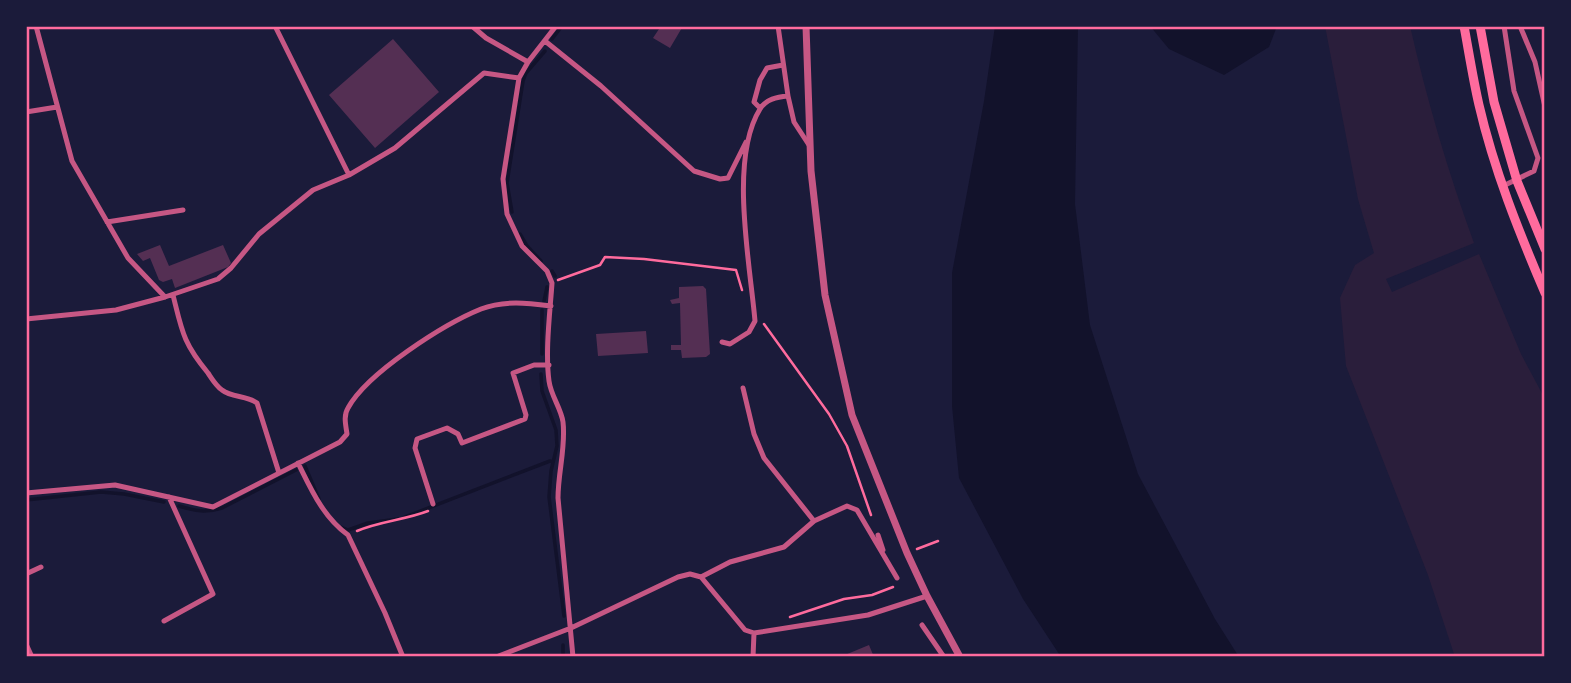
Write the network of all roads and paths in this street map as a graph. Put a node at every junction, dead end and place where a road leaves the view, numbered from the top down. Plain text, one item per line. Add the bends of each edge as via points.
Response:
1 (36, 26) edge
2 (275, 26) edge
3 (472, 26) edge
4 (556, 26) edge
5 (778, 26) edge
6 (806, 26) edge
7 (1464, 26) edge
8 (1480, 26) edge
9 (1504, 26) edge
10 (1520, 26) edge
11 (545, 41) junction
12 (528, 62) junction
13 (783, 65) junction
14 (519, 78) junction
15 (788, 96) junction
16 (57, 107) junction
17 (760, 107) junction
18 (1545, 107) edge
19 (26, 112) edge
20 (749, 137) junction
21 (809, 145) junction
22 (349, 175) junction
23 (1517, 181) junction
24 (1503, 186) junction
25 (183, 210) dead end
26 (107, 222) junction
27 (1545, 249) edge
28 (552, 283) junction
29 (1545, 293) edge
30 (173, 295) junction
31 (165, 298) junction
32 (753, 304) junction
33 (551, 306) junction
34 (26, 319) edge
35 (755, 321) junction
36 (722, 342) dead end
37 (549, 365) junction
38 (743, 388) dead end
39 (298, 463) junction
40 (279, 473) junction
41 (26, 493) edge
42 (169, 497) junction
43 (434, 506) joint
44 (814, 521) junction
45 (348, 535) junction
46 (878, 535) joint
47 (938, 541) dead end
48 (912, 551) dead end
49 (884, 553) junction
50 (41, 567) dead end
51 (26, 574) edge
52 (701, 577) junction
53 (897, 582) joint
54 (927, 596) junction
55 (789, 618) dead end
56 (164, 621) dead end
57 (922, 625) dead end
58 (570, 628) junction
59 (754, 633) junction
60 (26, 644) edge
61 (32, 657) edge
62 (403, 657) edge
63 (496, 657) edge
64 (573, 657) edge
65 (753, 657) edge
66 (944, 657) edge
67 (960, 657) edge

1 - 16 street
2 - 22 street
3 - 12 street
4 - 11 street
5 - 13 street
6 - 21 street
7 - 24 main road via 1479,106
8 - 23 main road via 1494,102
9 - 23 street via 1514,91 1538,158 1534,171
10 - 18 street via 1535,62
11 - 12 street
11 - 20 street via 694,171 727,177
12 - 14 street
13 - 15 street
13 - 17 street via 767,68 760,80 754,102
14 - 22 street via 484,73 396,148
14 - 28 street via 503,179 507,214 522,246 547,271
15 - 17 street
15 - 21 street via 794,122
16 - 19 street
16 - 26 street via 72,161
17 - 20 street
20 - 32 street via 744,208
21 - 54 street via 825,295 852,415
22 - 30 street via 313,190 259,234 218,279
23 - 24 street
23 - 27 main road
24 - 29 main road
25 - 26 street
26 - 31 street via 128,258
28 - 32 path via 600,265 605,257 644,259 736,270 744,300
28 - 33 street
30 - 31 street
30 - 40 street via 190,351 220,390 257,403
31 - 34 street via 116,310
32 - 35 street
33 - 37 street
33 - 39 street via 519,302 483,309 394,360 346,410 347,434 340,442
35 - 36 street via 730,344
35 - 46 path via 764,324 829,414 847,446
37 - 43 street via 513,373 525,419 462,443 458,434 447,428 417,439 415,448
37 - 58 street via 552,395 563,419 558,498
38 - 44 street via 764,458
39 - 40 street
39 - 45 street via 336,527
40 - 42 street via 213,507
41 - 42 street via 115,485
42 - 56 street via 213,594
43 - 45 path via 410,518
44 - 49 street via 847,506 857,510
44 - 52 street via 784,547 730,562
45 - 62 street
46 - 49 street
47 - 48 path
49 - 53 street
50 - 51 street
52 - 58 street via 690,573 678,577
52 - 59 street via 745,630
53 - 55 path via 872,595 844,599
54 - 59 street via 868,615
54 - 67 street
57 - 66 street
58 - 63 street
58 - 64 street
59 - 65 street
60 - 61 street

